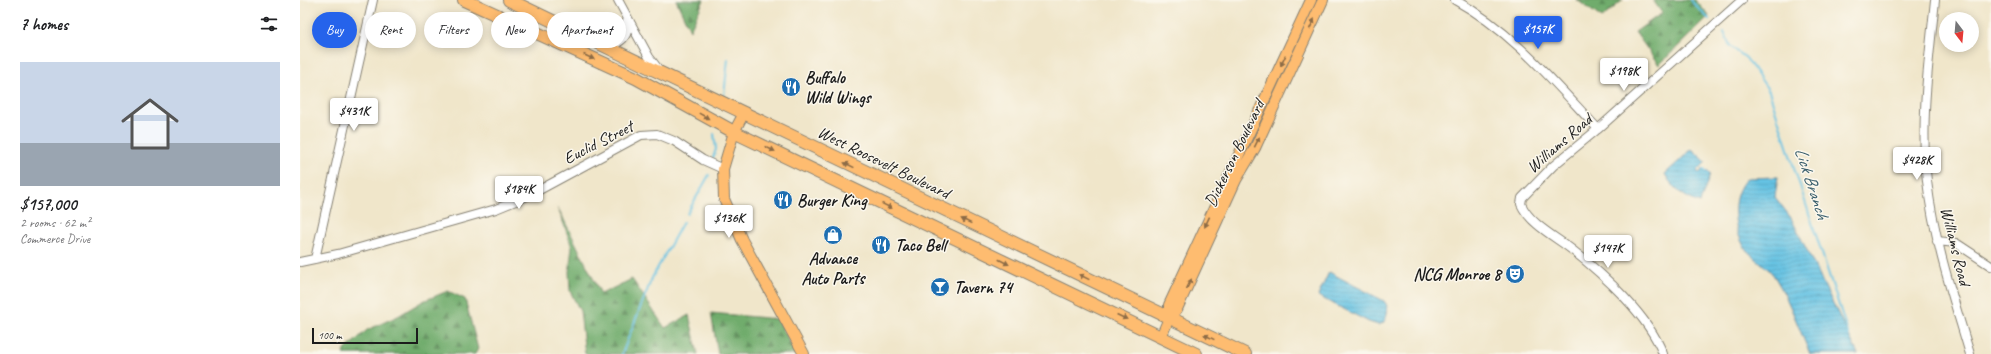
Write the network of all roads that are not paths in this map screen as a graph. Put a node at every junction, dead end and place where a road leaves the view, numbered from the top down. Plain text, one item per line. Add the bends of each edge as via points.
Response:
1 (373, 0) edge
2 (464, 0) edge
3 (509, 0) edge
4 (618, 0) edge
5 (1311, 0) edge
6 (1323, 0) edge
7 (1455, 0) edge
8 (1742, 0) edge
9 (1935, 0) edge
10 (627, 16) junction
11 (547, 18) edge
12 (626, 35) edge
13 (609, 48) edge
14 (662, 73) junction
15 (744, 114) junction
16 (1598, 129) junction
17 (734, 132) junction
18 (1248, 136) junction
19 (723, 170) junction
20 (1236, 180) junction
21 (1937, 241) junction
22 (315, 259) junction
23 (300, 262) edge
24 (1991, 266) edge
25 (1169, 318) junction
26 (1161, 337) junction
27 (804, 354) edge
28 (1196, 354) edge
29 (1245, 354) edge
30 (1663, 354) edge
31 (1970, 354) edge

1 - 22 street
2 -> 17 highway via 636,78
3 - 11 highway, West Roosevelt Boulevard
4 - 10 street
5 -> 18 main road, Dickerson Boulevard
20 -> 6 main road, Dickerson Boulevard via 1258,141
7 - 16 street via 1498,28 1534,60
8 - 16 street, Williams Road
9 - 21 street, Williams Road via 1924,134 1926,179
10 - 12 street via 629,29
10 - 14 street via 649,57
13 - 14 highway, West Roosevelt Boulevard
14 - 15 highway, West Roosevelt Boulevard
15 - 17 main road
25 -> 15 highway, West Roosevelt Boulevard
16 - 30 street, Williams Road via 1553,166 1522,198 1521,204 1532,219 1578,254 1631,305 1654,335
17 - 19 main road
17 -> 26 highway
18 - 20 main road via 1235,175
18 -> 25 main road, Dickerson Boulevard via 1169,305
19 - 22 street, Euclid Street via 674,141 657,134 641,135 530,195 496,209
19 - 27 main road via 724,199 742,240
25 -> 20 main road, Dickerson Boulevard via 1177,309
21 - 24 street via 1956,243
21 - 31 street, Williams Road
22 - 23 street, Euclid Street
25 - 26 main road, Dickerson Boulevard
29 -> 25 highway, West Roosevelt Boulevard
26 - 28 highway

